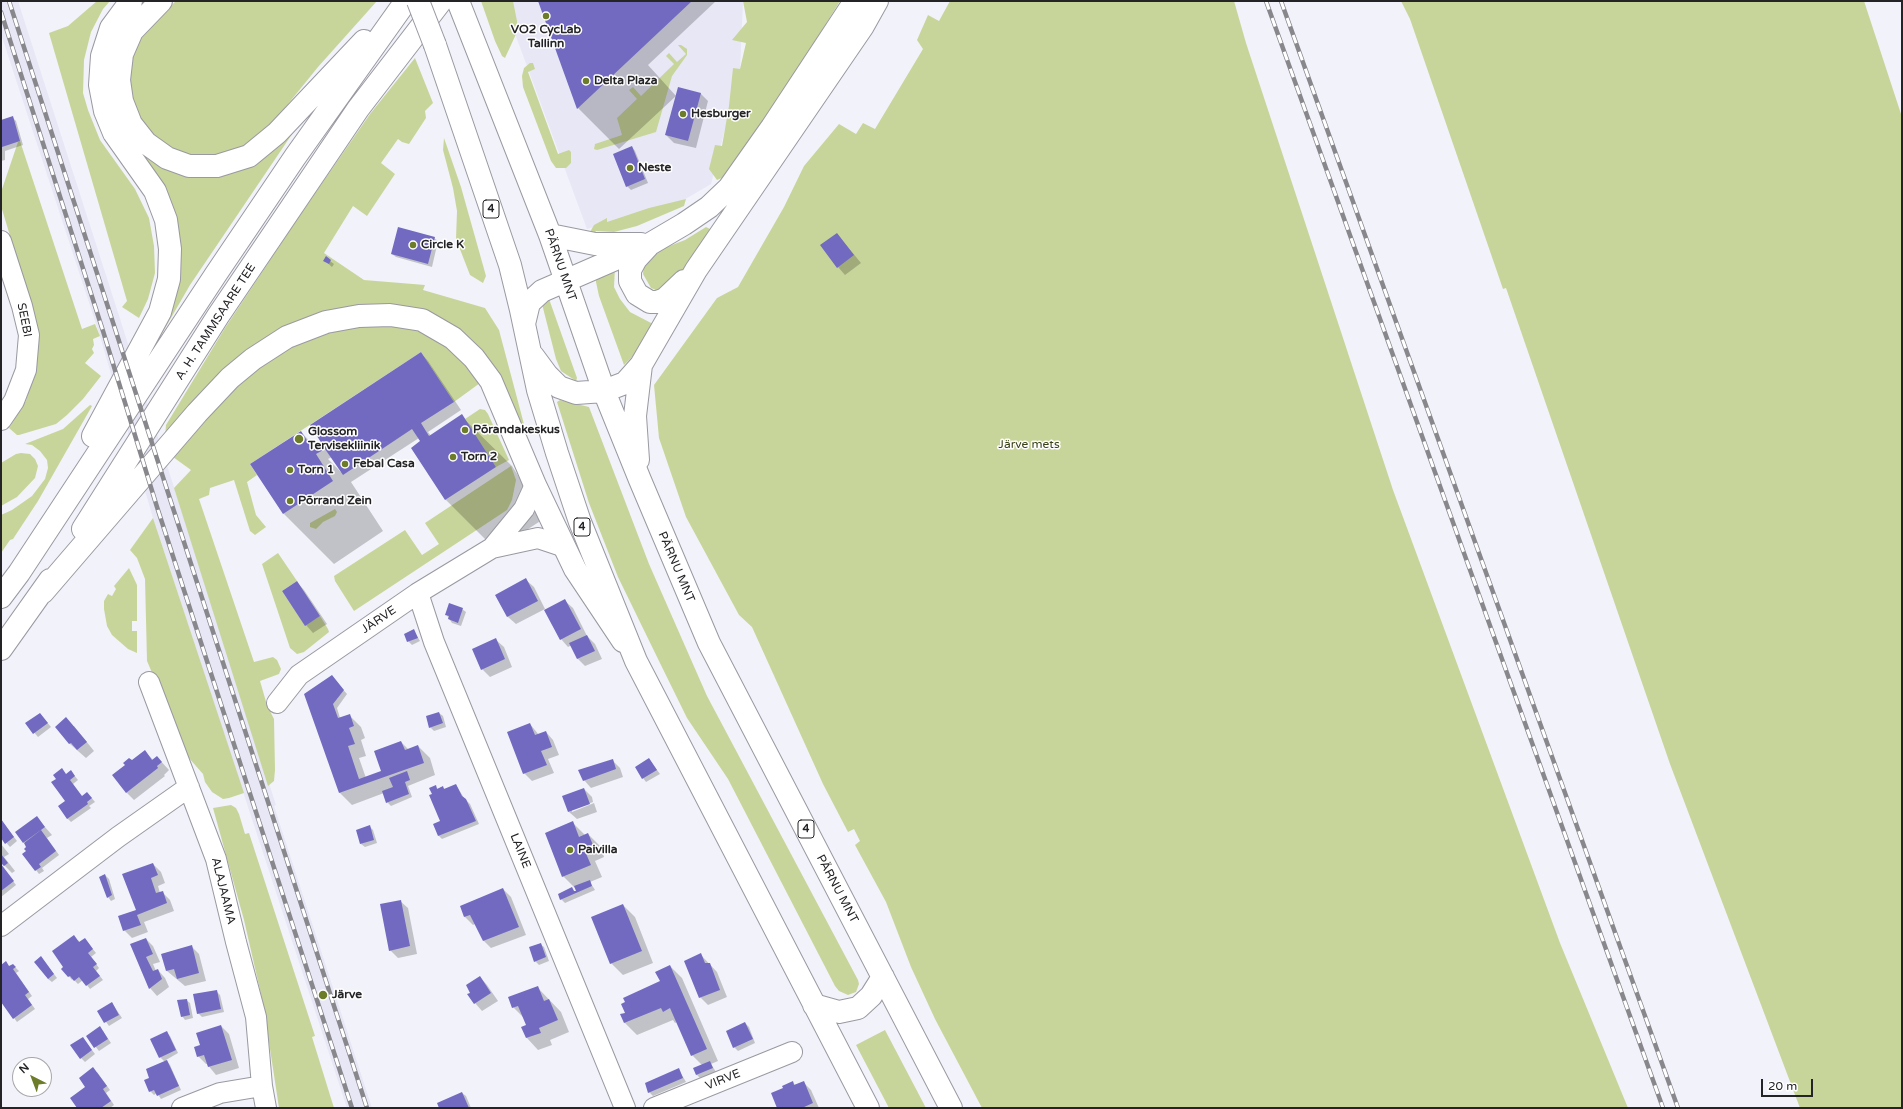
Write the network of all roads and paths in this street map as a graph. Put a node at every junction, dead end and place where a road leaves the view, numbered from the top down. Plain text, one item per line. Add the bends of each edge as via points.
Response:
1 (130, 1) edge
2 (161, 1) edge
3 (403, 1) edge
4 (406, 1) edge
5 (418, 1) edge
6 (441, 1) edge
7 (855, 1) edge
8 (877, 1) edge
9 (461, 6) edge
10 (550, 236) junction
11 (1, 241) edge
12 (650, 244) junction
13 (696, 270) junction
14 (565, 280) junction
15 (524, 324) junction
16 (529, 350) junction
17 (641, 365) junction
18 (604, 391) junction
19 (1, 420) edge
20 (640, 480) junction
21 (535, 485) junction
22 (565, 547) junction
23 (492, 548) junction
24 (19, 573) junction
25 (43, 592) junction
26 (418, 593) junction
27 (1, 597) edge
28 (1, 649) edge
29 (636, 661) junction
30 (150, 682) dead end
31 (277, 703) dead end
32 (189, 787) junction
33 (1, 926) edge
34 (883, 977) junction
35 (814, 1005) junction
36 (792, 1052) dead end
37 (262, 1086) junction
38 (182, 1108) edge
39 (266, 1108) edge
40 (625, 1108) edge
41 (654, 1108) edge
42 (868, 1108) edge
43 (951, 1108) edge

1 - 24 main road via 111,28 102,56 100,85 105,111 114,133 155,191 166,220 170,248 169,278 160,312
2 - 3 main road via 132,31 122,54 119,80 122,101 130,124 146,143 167,158 189,166 217,166 249,156 277,133
4 - 24 main road via 295,157
5 - 15 main road, 4, bridge via 510,265
6 - 25 main road, A. H. TAMMSAARE TEE via 358,109 218,316
7 - 12 main road via 729,188 709,207
8 - 13 main road via 863,26
9 - 10 main road, PÄRNU MNT / 4
10 - 12 main road via 607,245
10 - 14 main road, PÄRNU MNT / 4
11 - 19 street, SEEBI via 29,335 26,370 14,401
12 - 13 main road via 630,270 630,281 637,294 650,302 665,299
12 - 14 main road
13 - 17 main road
14 - 15 main road via 542,291 529,303
14 - 18 main road, PÄRNU MNT / 4
15 - 16 main road, 4
16 - 18 main road via 559,387 576,393
16 - 29 main road, 4 via 556,453 580,522
17 - 18 main road via 625,383
17 - 20 main road via 636,416
18 - 20 main road, PÄRNU MNT / 4
20 - 34 main road, PÄRNU MNT / 4 via 710,643
21 - 22 main road
21 - 23 street, JÄRVE via 524,509
21 - 25 main road via 491,381 474,358 453,338 422,320 390,315 359,316 326,322 287,337 230,378
22 - 23 street, JÄRVE via 538,538
22 - 29 main road via 575,569
23 - 26 street, JÄRVE
24 - 27 main road
25 - 28 main road, A. H. TAMMSAARE TEE
26 - 31 street, JÄRVE via 299,675
26 - 40 street, LAINE via 434,642
29 - 35 main road, 4
30 - 32 street, ALAJAAMA
32 - 33 street via 118,837
32 - 37 street, ALAJAAMA via 216,859 256,1017
34 - 35 main road via 871,996 858,1008 839,1012
34 - 43 main road, PÄRNU MNT / 4
35 - 42 main road, 4
36 - 41 street, VIRVE
37 - 38 street via 220,1092
37 - 39 street, ALAJAAMA

